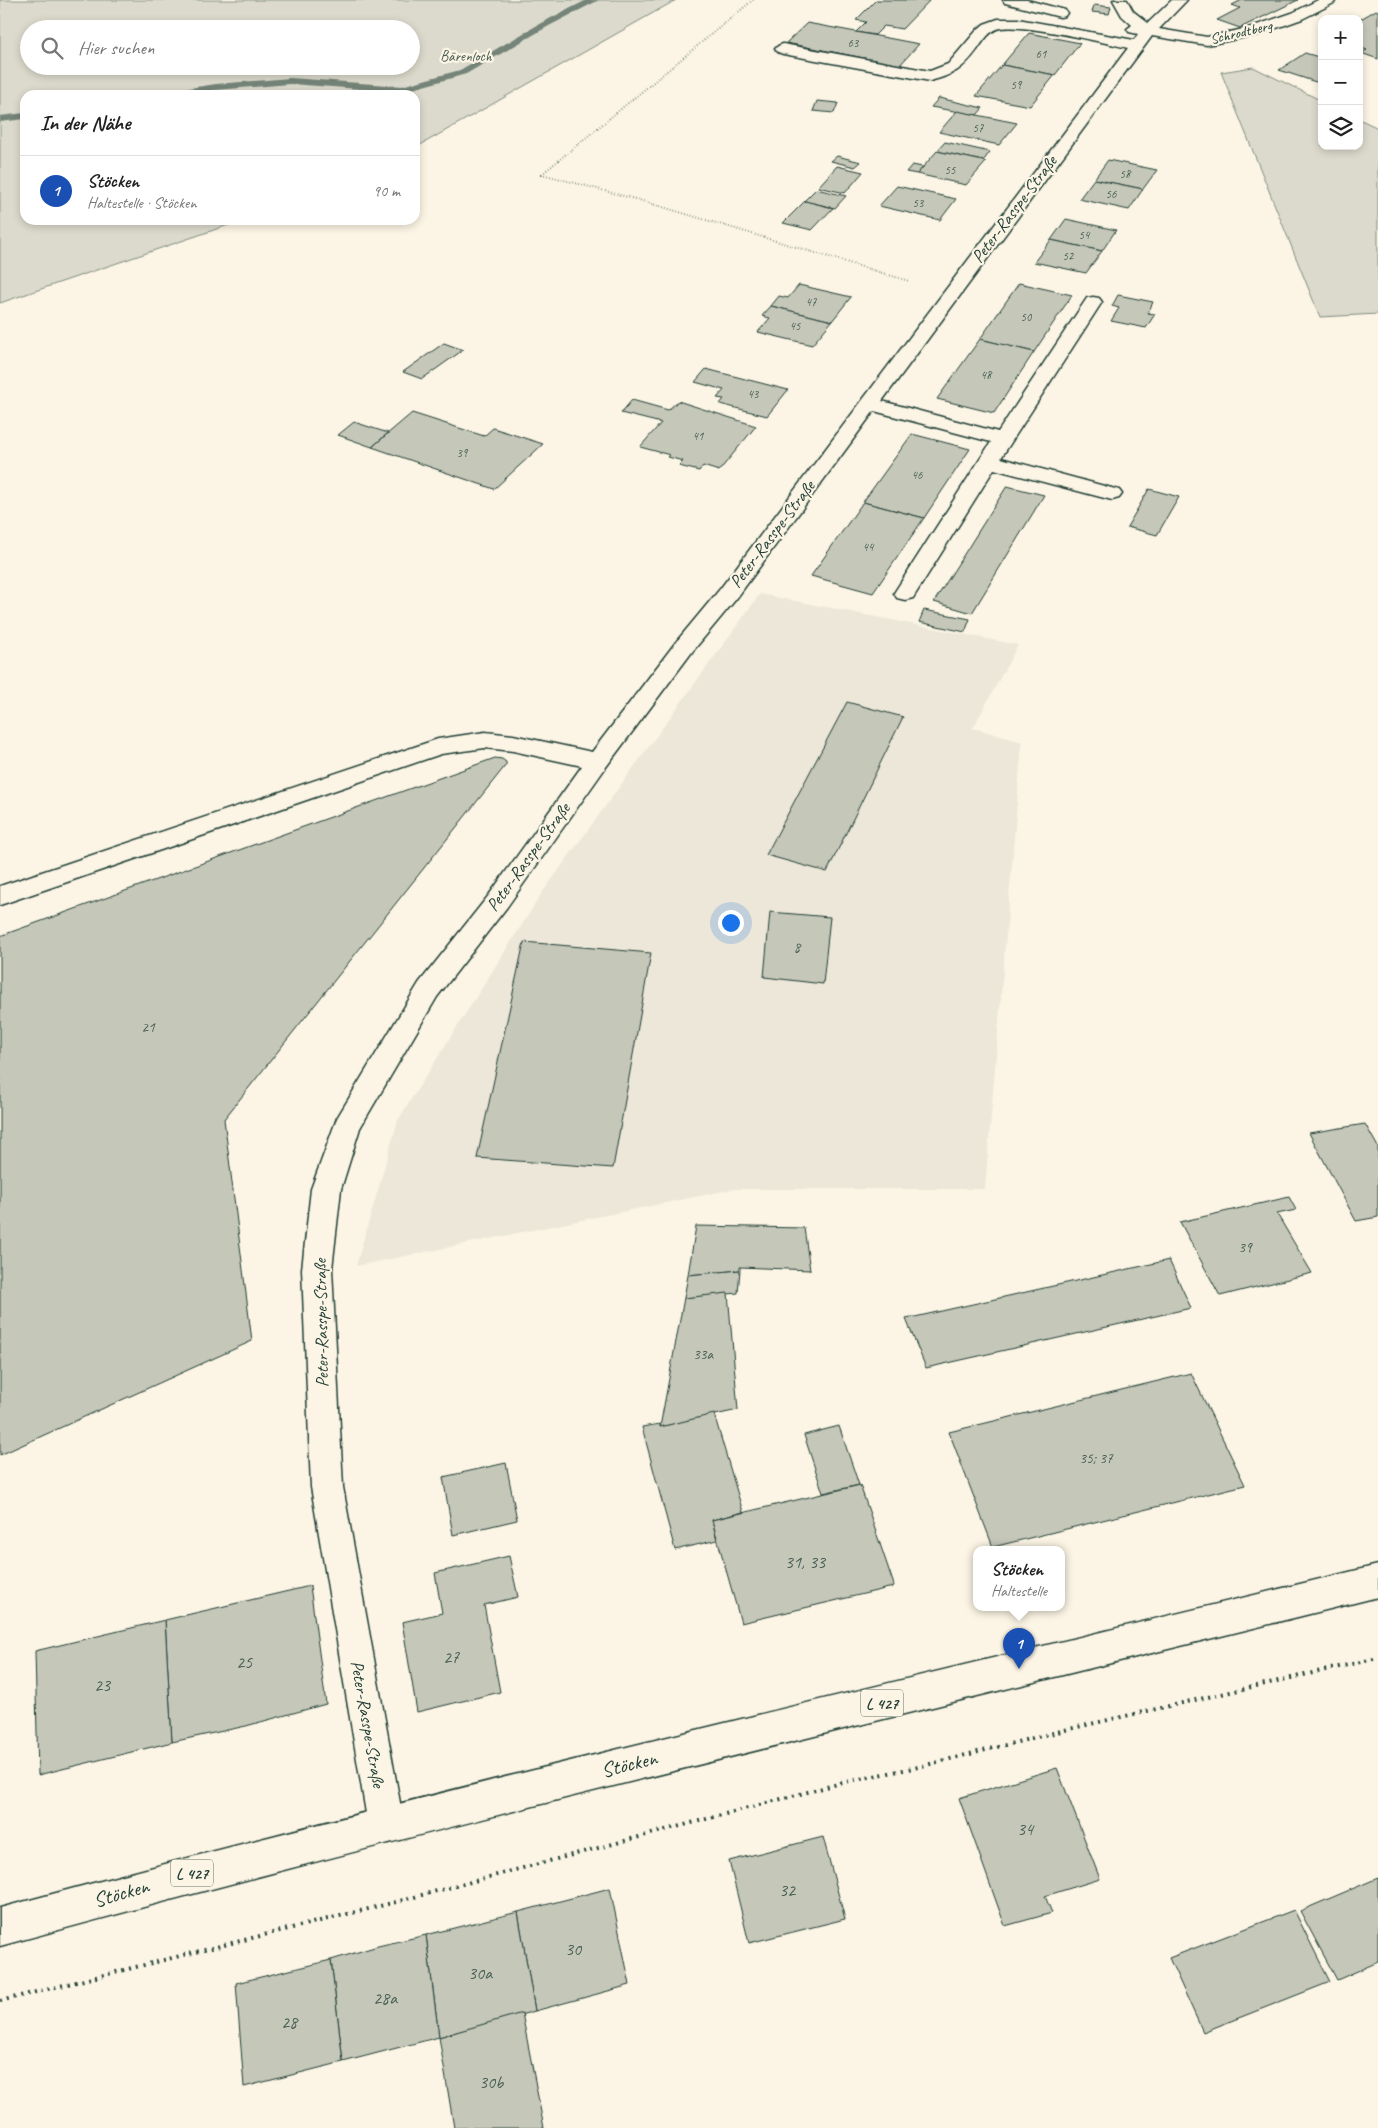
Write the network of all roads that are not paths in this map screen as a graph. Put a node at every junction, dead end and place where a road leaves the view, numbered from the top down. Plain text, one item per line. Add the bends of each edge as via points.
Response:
1 (1010, 0) edge
2 (1120, 0) edge
3 (1180, 0) edge
4 (1328, 0) edge
5 (1075, 17) dead end
6 (1136, 34) junction
7 (782, 49) dead end
8 (1093, 302) dead end
9 (869, 404) junction
10 (1003, 440) junction
11 (989, 460) junction
12 (1112, 494) dead end
13 (905, 593) dead end
14 (598, 761) junction
15 (0, 896) edge
16 (1378, 1582) edge
17 (386, 1825) junction
18 (0, 1927) edge

1 - 5 street
2 - 6 street
3 - 6 street
4 - 6 street, Schrodtberg via 1297,16 1252,32 1207,41
6 - 7 street, Schrodtberg via 998,23 989,27 954,68 930,76
6 - 9 street, Peter-Rasspe-Straße
8 - 10 street
9 - 10 street
9 - 14 street, Peter-Rasspe-Straße via 728,594
10 - 11 street
11 - 12 street
11 - 13 street
14 - 15 street via 485,740 438,747
14 - 17 street, Peter-Rasspe-Straße via 498,901 428,990 347,1126 326,1190 317,1269 327,1487
16 - 17 street, Stöcken / L 427
17 - 18 street, Stöcken / L 427 via 186,1875

